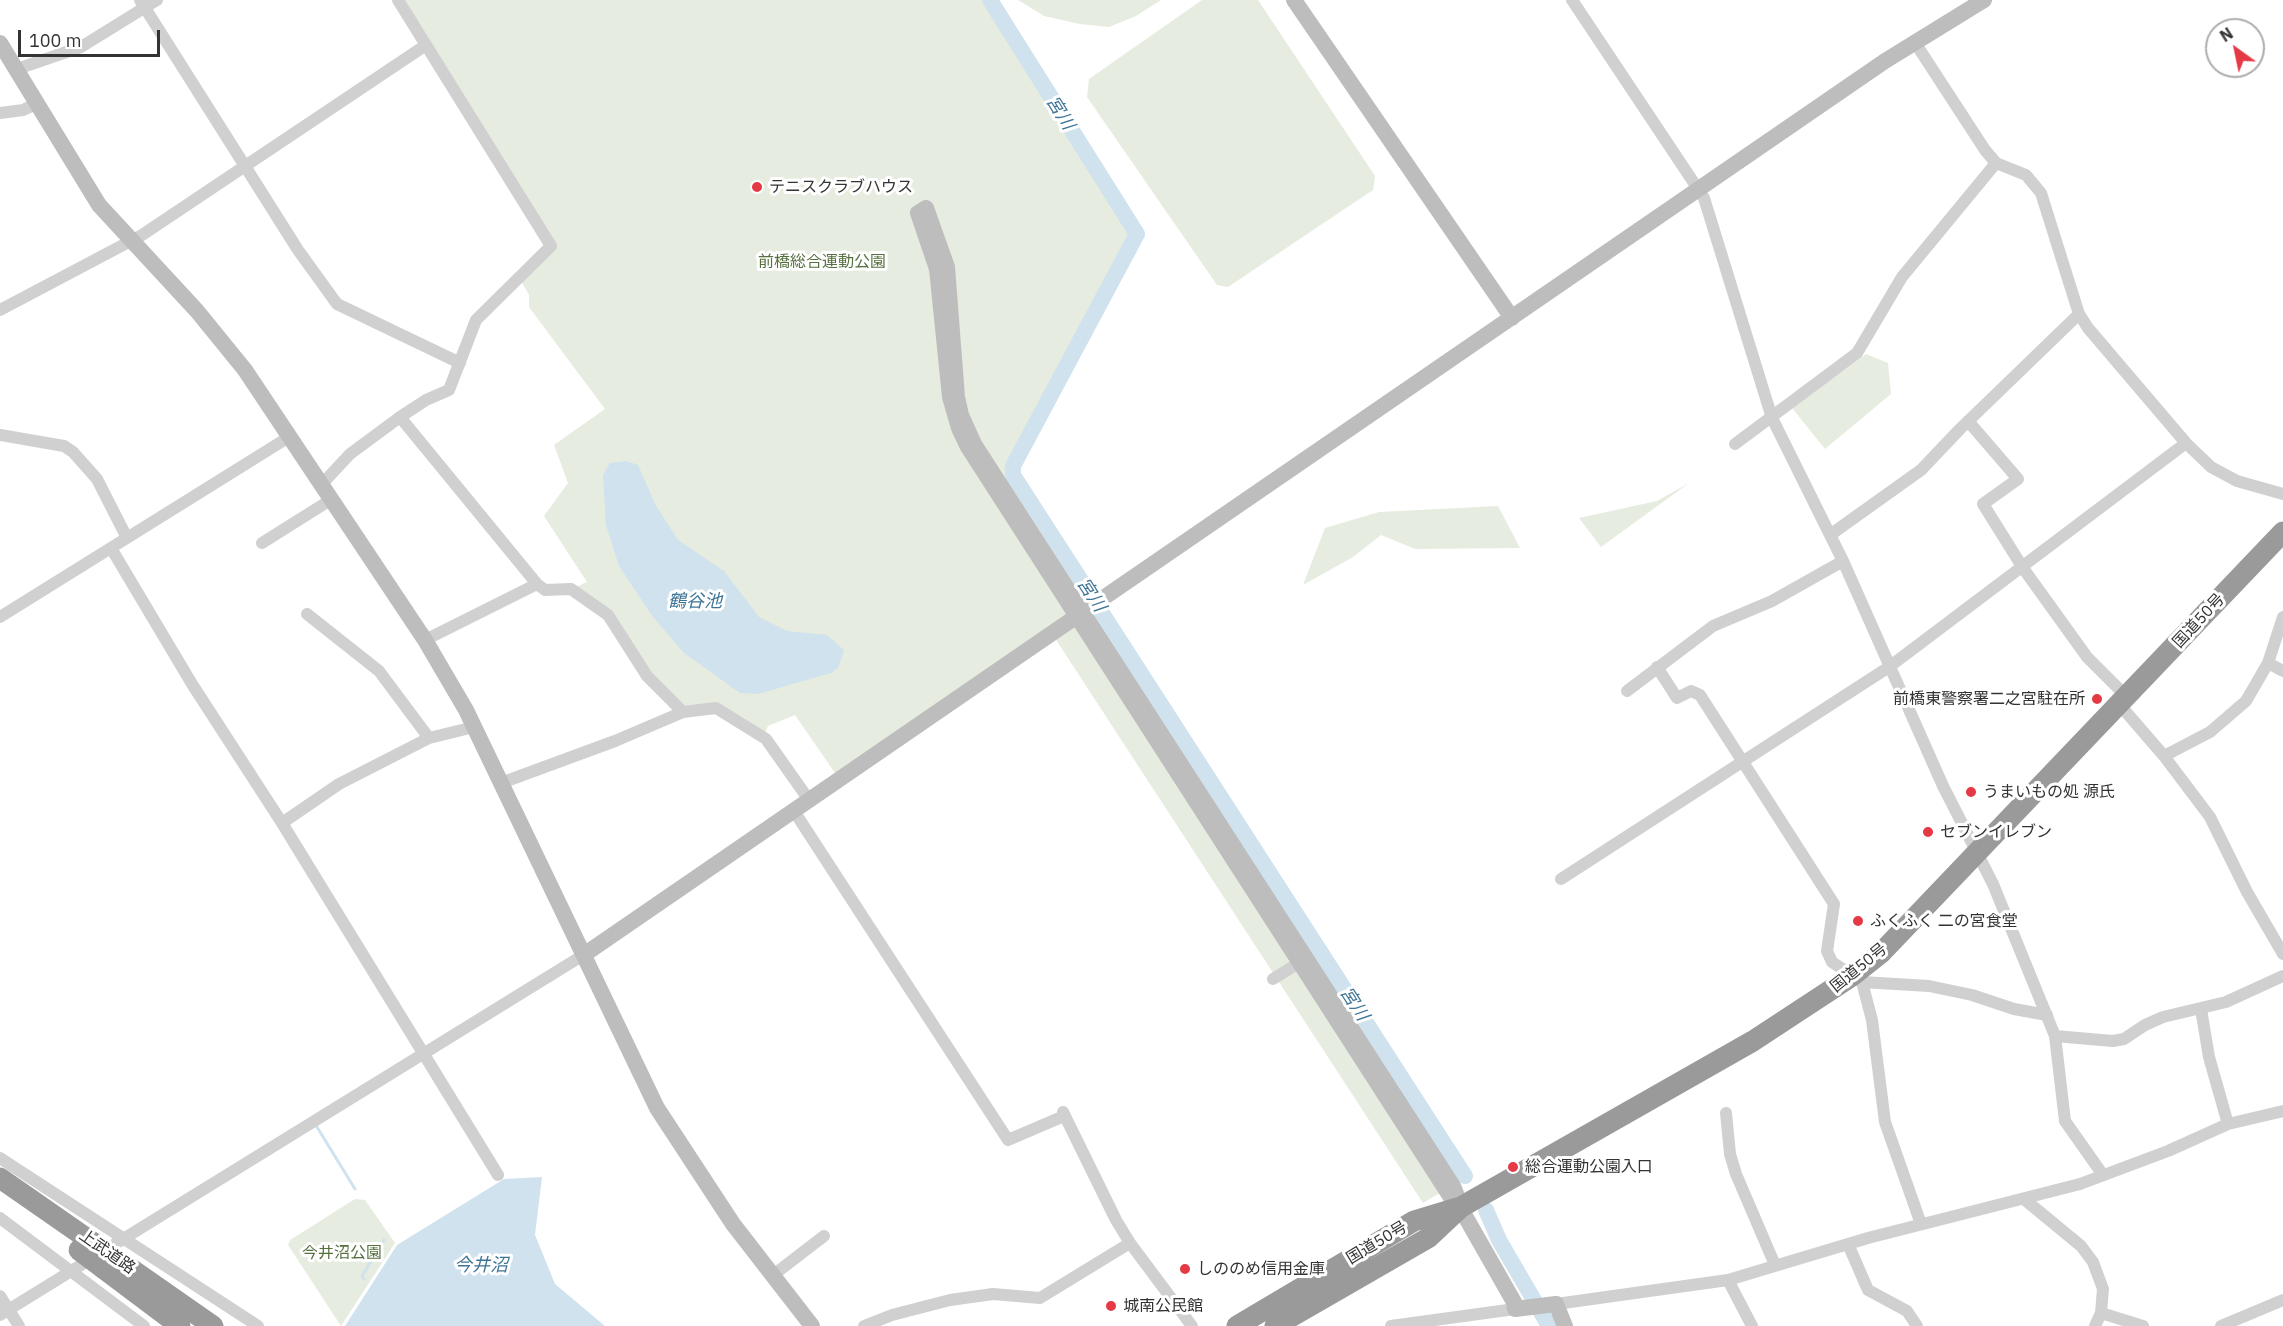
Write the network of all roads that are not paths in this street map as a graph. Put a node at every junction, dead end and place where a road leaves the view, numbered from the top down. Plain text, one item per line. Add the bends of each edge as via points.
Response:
1 (157, 0) edge
2 (398, 0) edge
3 (1294, 0) edge
4 (1572, 0) edge
5 (1984, 0) edge
6 (142, 4) edge
7 (1914, 41) junction
8 (0, 43) edge
9 (426, 45) junction
10 (17, 69) junction
11 (38, 103) junction
12 (0, 113) edge
13 (1996, 163) junction
14 (245, 165) junction
15 (1700, 189) junction
16 (132, 240) junction
17 (0, 310) edge
18 (2079, 314) junction
19 (1512, 318) junction
20 (460, 363) junction
21 (399, 417) junction
22 (1772, 418) junction
23 (1968, 421) junction
24 (0, 435) edge
25 (289, 437) junction
26 (2186, 442) junction
27 (1735, 444) dead end
28 (322, 484) junction
29 (2283, 494) edge
30 (332, 499) junction
31 (2283, 532) edge
32 (1830, 535) junction
33 (127, 538) junction
34 (262, 543) dead end
35 (111, 548) junction
36 (1843, 561) junction
37 (2023, 568) junction
38 (537, 584) junction
39 (1087, 609) junction
40 (307, 614) dead end
41 (0, 617) edge
42 (2283, 617) edge
43 (425, 640) junction
44 (2268, 663) junction
45 (1657, 667) junction
46 (1889, 667) junction
47 (2283, 671) edge
48 (1627, 691) dead end
49 (2123, 701) junction
50 (683, 712) junction
51 (474, 728) junction
52 (429, 738) junction
53 (2164, 756) junction
54 (1742, 762) junction
55 (501, 783) junction
56 (809, 800) junction
57 (794, 811) junction
58 (282, 823) junction
59 (1975, 853) junction
60 (1561, 879) dead end
61 (585, 954) junction
62 (2283, 954) edge
63 (1303, 960) junction
64 (2283, 976) edge
65 (1273, 979) dead end
66 (1857, 979) junction
67 (2201, 1009) junction
68 (2047, 1015) junction
69 (2055, 1036) junction
70 (423, 1055) junction
71 (2283, 1111) edge
72 (1726, 1113) dead end
73 (2228, 1124) junction
74 (0, 1158) edge
75 (498, 1175) dead end
76 (2103, 1175) junction
77 (0, 1178) edge
78 (0, 1196) edge
79 (2024, 1199) junction
80 (1461, 1207) junction
81 (0, 1218) edge
82 (1921, 1224) junction
83 (824, 1236) dead end
84 (123, 1238) junction
85 (1130, 1243) junction
86 (1848, 1244) junction
87 (86, 1246) junction
88 (110, 1263) junction
89 (1775, 1265) junction
90 (71, 1270) junction
91 (772, 1276) junction
92 (1728, 1280) junction
93 (0, 1296) edge
94 (2283, 1300) edge
95 (1551, 1305) junction
96 (1520, 1309) junction
97 (4, 1312) edge
98 (2101, 1313) junction
99 (1751, 1325) edge
100 (19, 1326) edge
101 (144, 1326) edge
102 (180, 1326) edge
103 (213, 1326) edge
104 (258, 1326) edge
105 (812, 1326) edge
106 (864, 1326) edge
107 (1192, 1326) edge
108 (1237, 1326) edge
109 (1275, 1326) edge
110 (1391, 1326) edge
111 (1565, 1326) edge
112 (1917, 1326) edge
113 (2095, 1326) edge
114 (2143, 1326) edge
115 (2221, 1326) edge

1 - 6 street
2 - 9 street
3 - 19 street
4 - 15 street
5 - 7 street
6 - 10 street via 81,47
6 - 14 street
7 - 13 street
7 - 15 street
8 - 10 street
9 - 14 street
9 - 20 street via 551,246 476,320
10 - 11 street
11 - 12 street
11 - 16 street via 99,205
13 - 18 street via 2026,175 2041,193
13 - 22 street via 1902,277 1857,353
14 - 16 street
14 - 20 street via 337,304
15 - 19 street
15 - 22 street
16 - 17 street
16 - 25 street via 245,370
18 - 23 street
18 - 26 street
19 - 39 street
20 - 21 street via 449,390
21 - 28 street via 350,454
21 - 38 street
22 - 27 street
22 - 32 street
23 - 32 street via 1921,470
23 - 37 street via 2018,479 1983,504
24 - 33 street via 64,446 74,452 97,479
25 - 28 street
25 - 33 street
26 - 29 street via 2211,467 2228,477
26 - 37 street
28 - 30 street
30 - 34 street
30 - 43 street
31 - 49 highway, 国道50号
32 - 36 street
33 - 35 street
35 - 41 street
35 - 58 street via 192,684
36 - 45 street via 1772,601 1713,626
36 - 46 street
37 - 46 street
37 - 49 street
38 - 43 street
38 - 50 street via 545,590 571,589 608,615 647,676
39 - 39 street via 973,457 959,428 950,397 937,268 918,213 927,208 946,267 961,415 983,458
39 - 56 street
39 - 63 street
40 - 52 street via 379,671
42 - 44 street
43 - 51 street
44 - 47 street
44 - 53 street via 2240,708 2210,732
45 - 48 street
45 - 54 street via 1677,698 1698,692
46 - 54 street
46 - 59 street
49 - 53 street
49 - 59 highway, 国道50号
50 - 55 street
50 - 56 street via 716,708 766,738
51 - 52 street
51 - 55 street
52 - 58 street via 339,784
53 - 62 street via 2210,817
54 - 60 street
54 - 66 street via 1834,904 1827,957
55 - 61 street
56 - 57 street
57 - 61 street
57 - 85 street via 1008,1140 1064,1114
58 - 70 street
59 - 66 highway, 国道50号
59 - 68 street via 1993,884
61 - 70 street
61 - 91 street via 657,1107
63 - 65 street
63 - 80 street via 1453,1186
64 - 67 street
66 - 68 street via 1929,986
66 - 80 highway, 国道50号
66 - 82 street via 1872,1020 1885,1122
67 - 69 street via 2163,1017 2124,1039
67 - 73 street via 2209,1057
68 - 69 street
69 - 76 street via 2065,1121
70 - 75 street
70 - 84 street
71 - 73 street
72 - 89 street via 1736,1174
73 - 76 street
74 - 84 street
76 - 79 street
77 - 87 highway, 上武道路
78 - 87 highway, 上武道路
79 - 82 street
79 - 98 street via 2088,1253 2101,1280
80 - 96 street
80 - 108 highway, 国道50号 via 1414,1221
80 - 109 highway, 国道50号 via 1428,1238
81 - 90 street
82 - 86 street
83 - 91 street
84 - 90 street
84 - 104 street
85 - 106 street via 1040,1299 993,1294 950,1300
85 - 107 street
86 - 89 street
86 - 112 street via 1868,1290 1907,1311
87 - 88 highway, 上武道路, bridge
88 - 102 highway, 上武道路
88 - 103 highway, 上武道路
89 - 92 street
90 - 97 street
90 - 101 street
91 - 105 street
92 - 95 street
92 - 99 street
93 - 97 street
94 - 115 street
95 - 96 street
95 - 111 street
96 - 110 street
97 - 100 street
98 - 113 street
98 - 114 street

